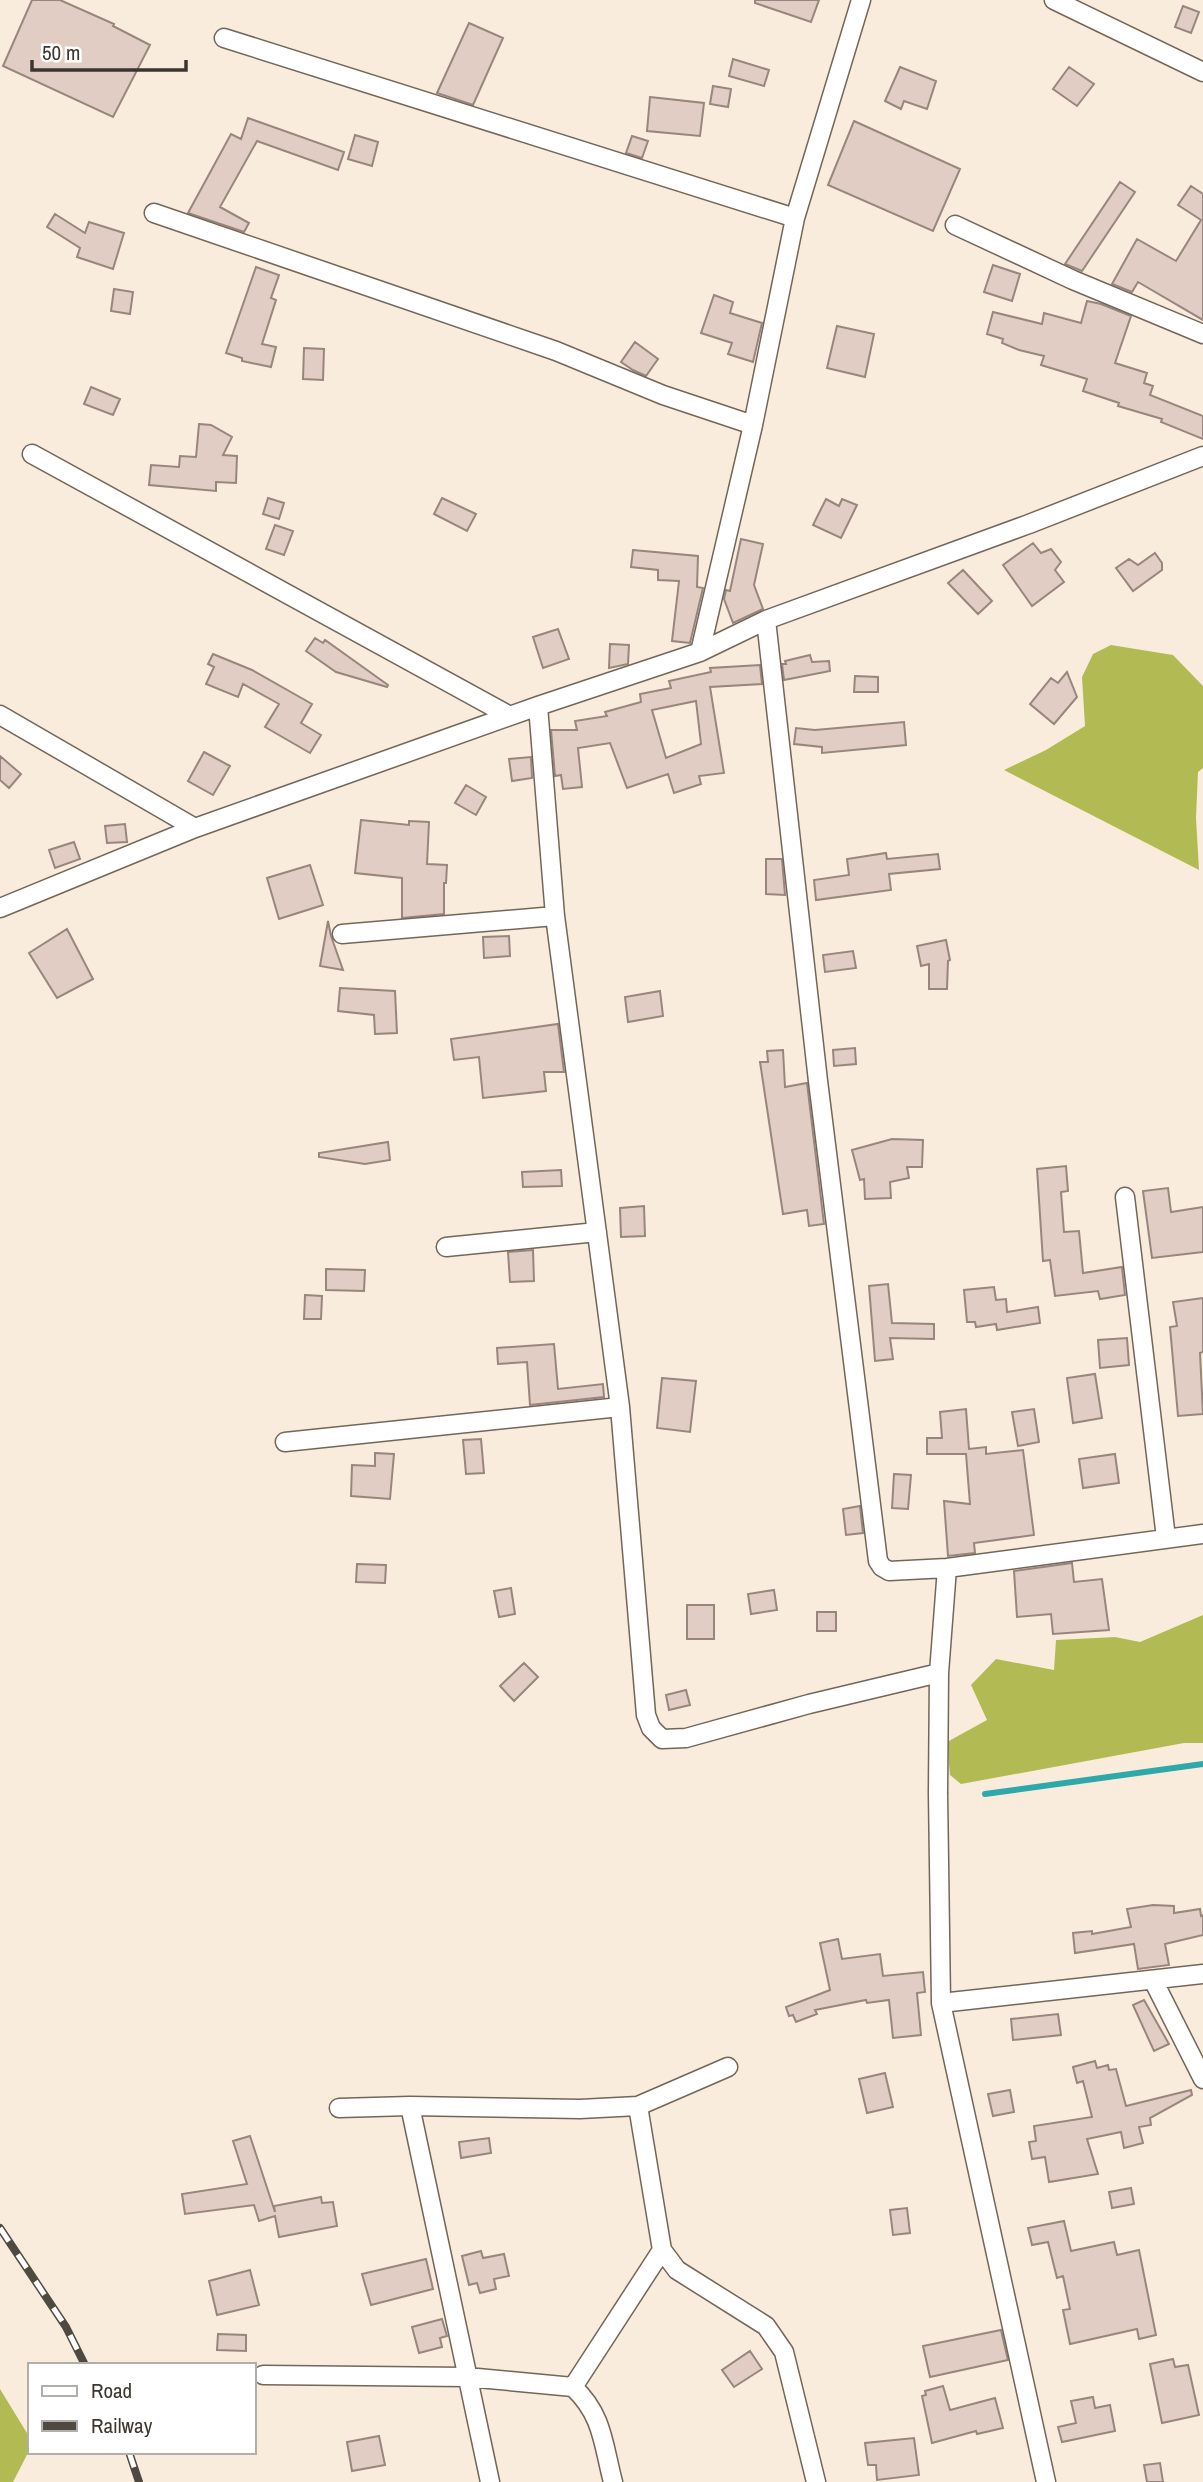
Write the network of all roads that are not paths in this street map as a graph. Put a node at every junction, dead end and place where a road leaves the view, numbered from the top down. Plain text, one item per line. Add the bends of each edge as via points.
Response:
1 (861, 0) edge
2 (1054, 0) edge
3 (225, 38) dead end
4 (1203, 72) edge
5 (153, 213) dead end
6 (795, 218) junction
7 (955, 225) dead end
8 (1203, 334) edge
9 (753, 425) junction
10 (32, 454) dead end
11 (1203, 456) edge
12 (766, 620) junction
13 (699, 652) junction
14 (538, 706) junction
15 (0, 715) edge
16 (510, 716) junction
17 (195, 828) junction
18 (0, 908) edge
19 (555, 916) junction
20 (342, 934) dead end
21 (1125, 1197) dead end
22 (597, 1232) junction
23 (446, 1247) dead end
24 (620, 1407) junction
25 (285, 1442) dead end
26 (1203, 1534) edge
27 (1166, 1538) junction
28 (947, 1568) junction
29 (939, 1673) junction
30 (1203, 1974) edge
31 (1153, 1980) junction
32 (941, 2003) junction
33 (727, 2067) dead end
34 (1203, 2079) edge
35 (410, 2106) junction
36 (638, 2106) junction
37 (339, 2108) dead end
38 (662, 2250) junction
39 (263, 2375) dead end
40 (467, 2377) junction
41 (573, 2387) junction
42 (490, 2482) edge
43 (613, 2482) edge
44 (816, 2482) edge
45 (1046, 2482) edge

1 - 6 street
2 - 4 street
3 - 6 street
5 - 9 street via 556,351 663,396
6 - 9 street
7 - 8 street
9 - 13 street
10 - 16 street
11 - 12 street
12 - 13 street
12 - 28 street via 876,1552 881,1567 890,1571
13 - 14 street
14 - 16 street
14 - 19 street
15 - 17 street
16 - 17 street
17 - 18 street
19 - 20 street
19 - 22 street
21 - 27 street
22 - 23 street
22 - 24 street
24 - 25 street
24 - 29 street via 646,1715 662,1739 686,1738
26 - 27 street
27 - 28 street
28 - 29 street
29 - 32 street
30 - 31 street
31 - 32 street
31 - 34 street
32 - 45 street
33 - 36 street
35 - 36 street
35 - 37 street
35 - 40 street
36 - 38 street
38 - 41 street
38 - 44 street via 677,2270 766,2326 778,2343
39 - 40 street
40 - 41 street
40 - 42 street
41 - 43 street via 597,2418

